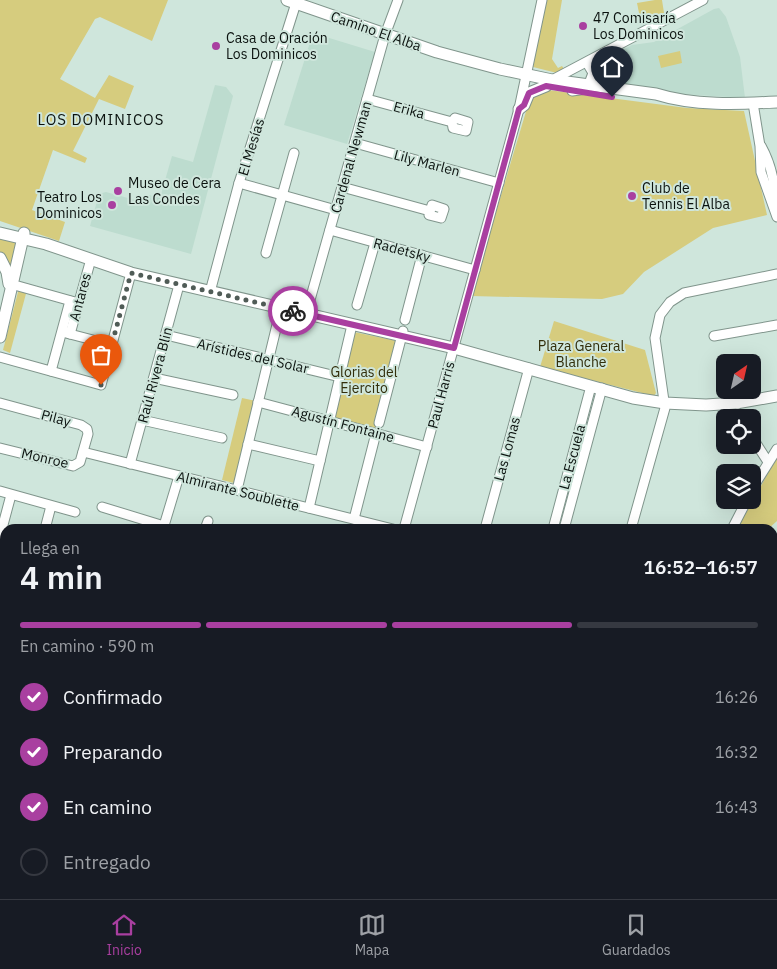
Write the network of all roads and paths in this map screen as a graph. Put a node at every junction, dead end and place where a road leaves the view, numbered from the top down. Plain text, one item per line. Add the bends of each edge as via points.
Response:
1 (398, 0) edge
2 (542, 0) edge
3 (704, 0) edge
4 (291, 2) edge
5 (385, 35) junction
6 (587, 63) junction
7 (527, 79) junction
8 (549, 83) junction
9 (589, 86) junction
10 (572, 91) junction
11 (367, 99) junction
12 (672, 99) junction
13 (777, 102) edge
14 (753, 103) junction
15 (519, 109) junction
16 (452, 122) dead end
17 (355, 143) junction
18 (294, 153) dead end
19 (239, 183) junction
20 (499, 183) junction
21 (342, 187) junction
22 (284, 195) junction
23 (336, 210) junction
24 (430, 210) dead end
25 (776, 213) edge
26 (0, 225) edge
27 (330, 230) junction
28 (0, 233) edge
29 (29, 239) junction
30 (375, 243) junction
31 (266, 253) dead end
32 (422, 256) junction
33 (0, 258) edge
34 (91, 259) junction
35 (475, 270) junction
36 (131, 273) junction
37 (777, 274) edge
38 (179, 285) junction
39 (18, 286) junction
40 (210, 292) junction
41 (9, 302) junction
42 (74, 302) junction
43 (357, 305) dead end
44 (281, 308) junction
45 (306, 314) junction
46 (405, 320) dead end
47 (352, 324) junction
48 (777, 325) edge
49 (66, 333) junction
50 (402, 333) junction
51 (166, 335) junction
52 (714, 336) dead end
53 (0, 337) edge
54 (112, 345) junction
55 (454, 348) junction
56 (0, 357) edge
57 (268, 360) junction
58 (529, 368) junction
59 (51, 371) junction
60 (340, 376) junction
61 (154, 378) junction
62 (597, 387) junction
63 (233, 395) dead end
64 (777, 396) edge
65 (258, 402) junction
66 (0, 403) edge
67 (665, 403) junction
68 (142, 420) junction
69 (329, 420) junction
70 (379, 423) dead end
71 (375, 437) dead end
72 (222, 438) dead end
73 (248, 444) junction
74 (427, 446) junction
75 (0, 448) edge
76 (777, 450) edge
77 (761, 451) edge
78 (83, 452) junction
79 (572, 460) junction
80 (320, 461) junction
81 (768, 462) junction
82 (130, 464) junction
83 (582, 464) junction
84 (761, 474) edge
85 (179, 476) junction
86 (237, 490) junction
87 (0, 491) edge
88 (11, 494) junction
89 (51, 506) junction
90 (102, 507) dead end
91 (309, 508) junction
92 (742, 509) edge
93 (75, 512) dead end
94 (354, 519) junction
95 (3, 524) edge
96 (46, 524) edge
97 (155, 524) edge
98 (165, 524) edge
99 (374, 524) edge
100 (405, 524) edge
101 (486, 524) edge
102 (554, 524) edge
103 (565, 524) edge
104 (632, 524) edge
105 (735, 524) edge

1 - 5 street, Cardenal Newman
2 - 7 street, Paul Harris
3 - 6 street
4 - 5 main road, Camino El Alba
4 - 19 street, El Mesías
5 - 7 main road, Camino El Alba via 471,67
5 - 11 street, Cardenal Newman
6 - 8 street
6 - 9 street via 592,73
7 - 8 main road, Camino El Alba
7 - 15 street, Paul Harris
8 - 9 main road, Camino El Alba
8 - 10 main road, Camino El Alba
8 - 15 main road via 529,93
9 - 10 street
9 - 12 main road, Camino El Alba
10 - 12 main road, Camino El Alba via 660,101
11 - 16 street, Erika
11 - 17 street, Cardenal Newman
12 - 14 main road, Camino El Alba
13 - 14 main road, Camino El Alba
14 - 25 street via 760,146 774,182
15 - 20 street, Paul Harris
17 - 20 street, Lily Marlen
17 - 21 street, Cardenal Newman
18 - 22 street
19 - 22 street
19 - 40 street, El Mesías
20 - 35 street, Paul Harris
21 - 23 street, Cardenal Newman
21 - 24 street
22 - 23 street
22 - 31 street
23 - 27 street, Cardenal Newman
26 - 29 main road
27 - 30 street, Radetsky
27 - 45 street, Cardenal Newman
28 - 29 main road
29 - 34 main road
29 - 39 main road
29 - 41 main road
30 - 32 street, Radetsky
30 - 43 street
32 - 35 street, Radetsky
32 - 46 street
33 - 41 main road via 7,272
34 - 36 main road
34 - 42 street, Antares
35 - 55 street, Paul Harris
36 - 38 main road
36 - 54 street
37 - 67 street via 684,293 667,306 658,320 655,338
38 - 40 main road
38 - 51 street, Raúl Rivera Blin
39 - 41 main road
39 - 42 street
40 - 44 main road
41 - 53 main road
42 - 49 street, Antares
44 - 45 main road
44 - 57 street
45 - 47 main road
47 - 50 main road
47 - 60 street
48 - 52 street
49 - 54 street, Antares
49 - 59 street, Antares
50 - 55 main road
50 - 70 street
51 - 57 street, Arístides del Solar
51 - 61 street, Raúl Rivera Blin
54 - 59 street via 101,385
55 - 58 main road
55 - 74 street, Paul Harris
56 - 59 street
57 - 60 street, Arístides del Solar
57 - 65 street
58 - 62 main road
58 - 101 street, Las Lomas
60 - 69 street
61 - 63 street
61 - 68 street, Raúl Rivera Blin
62 - 67 main road
62 - 79 street, La Escuela
62 - 83 street, La Escuela
64 - 67 main road via 721,405
65 - 69 street, Agustín Fontaine
65 - 73 street
66 - 78 street, Pilay via 81,425 88,434
67 - 104 street
68 - 72 street
68 - 82 street, Raúl Rivera Blin
69 - 74 street, Agustín Fontaine
69 - 80 street
71 - 94 street
73 - 80 street
73 - 86 street
74 - 100 street, Paul Harris
75 - 78 street, Monroe via 73,466 80,462
76 - 81 street
77 - 81 street
78 - 82 street, Almirante Soublette
79 - 83 street
79 - 102 street, La Escuela
80 - 91 street
81 - 84 street
82 - 85 street, Almirante Soublette
83 - 103 street, La Escuela
85 - 86 street, Almirante Soublette
85 - 98 street
86 - 91 street, Almirante Soublette
87 - 88 street
88 - 89 street
88 - 95 street
89 - 93 street
89 - 96 street
90 - 97 street
91 - 94 street, Almirante Soublette
92 - 105 street
94 - 99 street, Almirante Soublette

